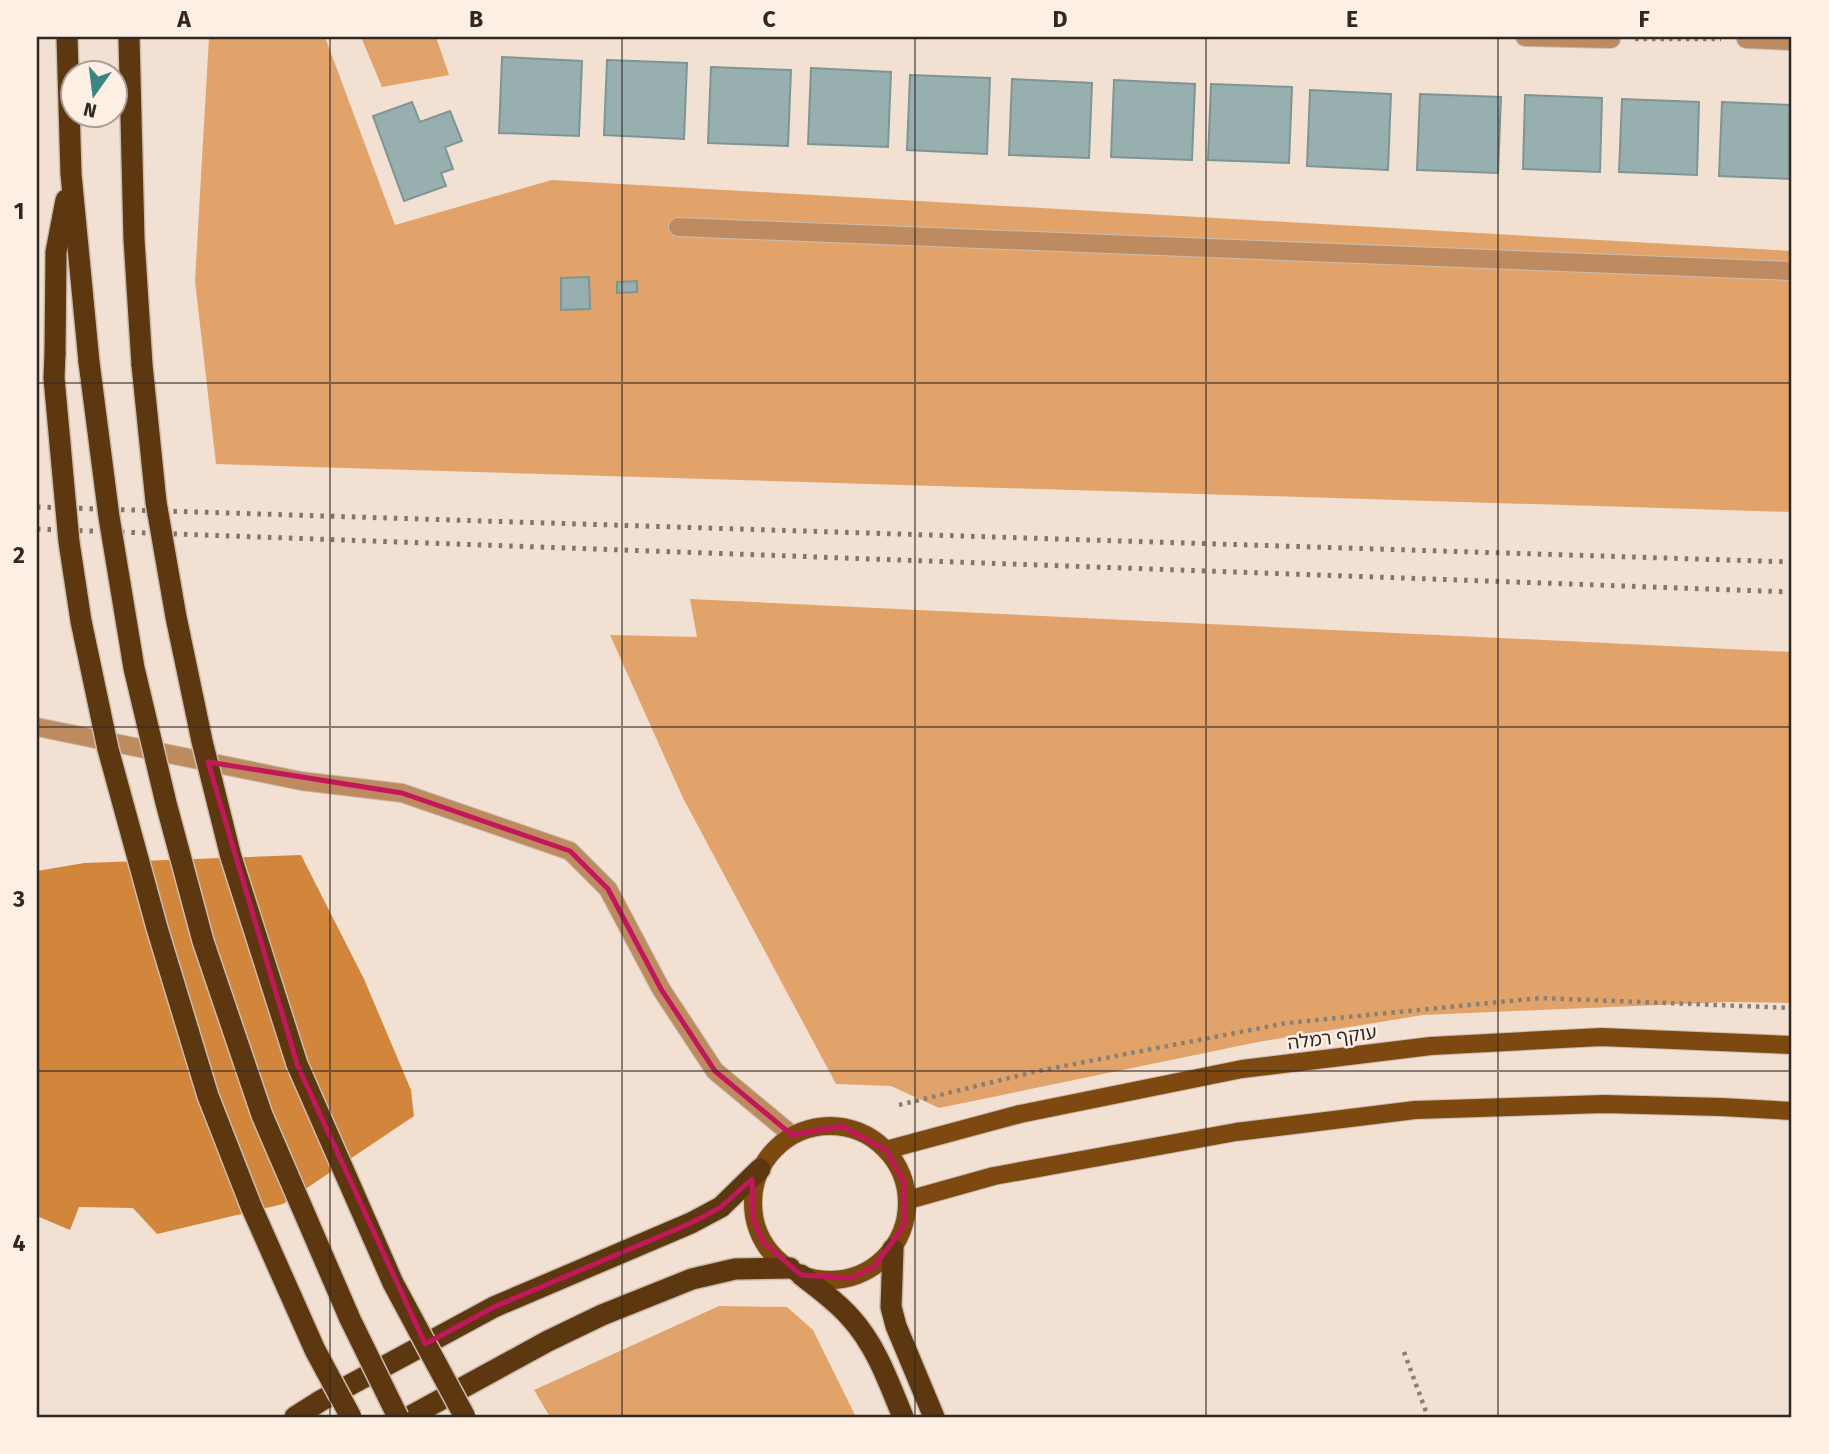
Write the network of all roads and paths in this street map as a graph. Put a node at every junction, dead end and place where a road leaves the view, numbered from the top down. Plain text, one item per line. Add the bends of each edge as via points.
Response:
1 (67, 37) edge
2 (131, 37) edge
3 (1525, 37) edge
4 (1556, 37) edge
5 (1611, 39) joint
6 (1746, 39) joint
7 (1792, 41) edge
8 (71, 174) junction
9 (678, 227) dead end
10 (1792, 271) edge
11 (37, 727) edge
12 (1792, 1045) edge
13 (1792, 1111) edge
14 (792, 1135) junction
15 (886, 1150) junction
16 (760, 1169) junction
17 (908, 1200) junction
18 (893, 1249) junction
19 (795, 1271) junction
20 (1404, 1352) dead end
21 (295, 1417) edge
22 (351, 1417) edge
23 (398, 1417) edge
24 (408, 1417) edge
25 (465, 1417) edge
26 (903, 1417) edge
27 (934, 1417) edge
28 (1428, 1417) edge

1 - 8 highway
2 - 25 highway, bridge via 134,239 142,365 156,502 202,741 231,857 297,1064 393,1283
3 - 4 street
4 - 5 street
5 - 6 path
6 - 7 street
8 - 22 highway, bridge via 56,252 54,379 68,542 108,749 208,1096 261,1230
8 - 23 highway, bridge via 109,517 134,668 166,803 203,941 262,1115 350,1319
9 - 10 street
11 - 14 street via 301,781 402,793 570,851 608,889 661,989 715,1071
12 - 15 main road, עוקף רמלה via 1601,1037 1432,1046 1242,1069 1020,1115
13 - 17 main road via 1604,1104 1415,1110 1236,1132 994,1176
14 - 15 main road via 816,1127 841,1126 866,1135
14 - 16 main road via 773,1149
15 - 17 main road via 901,1173
16 - 19 main road via 753,1192 753,1218 763,1242 779,1262
16 - 21 highway via 721,1206 701,1218 494,1307
17 - 18 main road via 904,1226
18 - 19 main road via 874,1267 850,1278 826,1280
18 - 27 highway via 891,1307
19 - 24 highway via 735,1269 692,1279 548,1341
19 - 26 highway via 851,1317 880,1361
20 - 28 path

